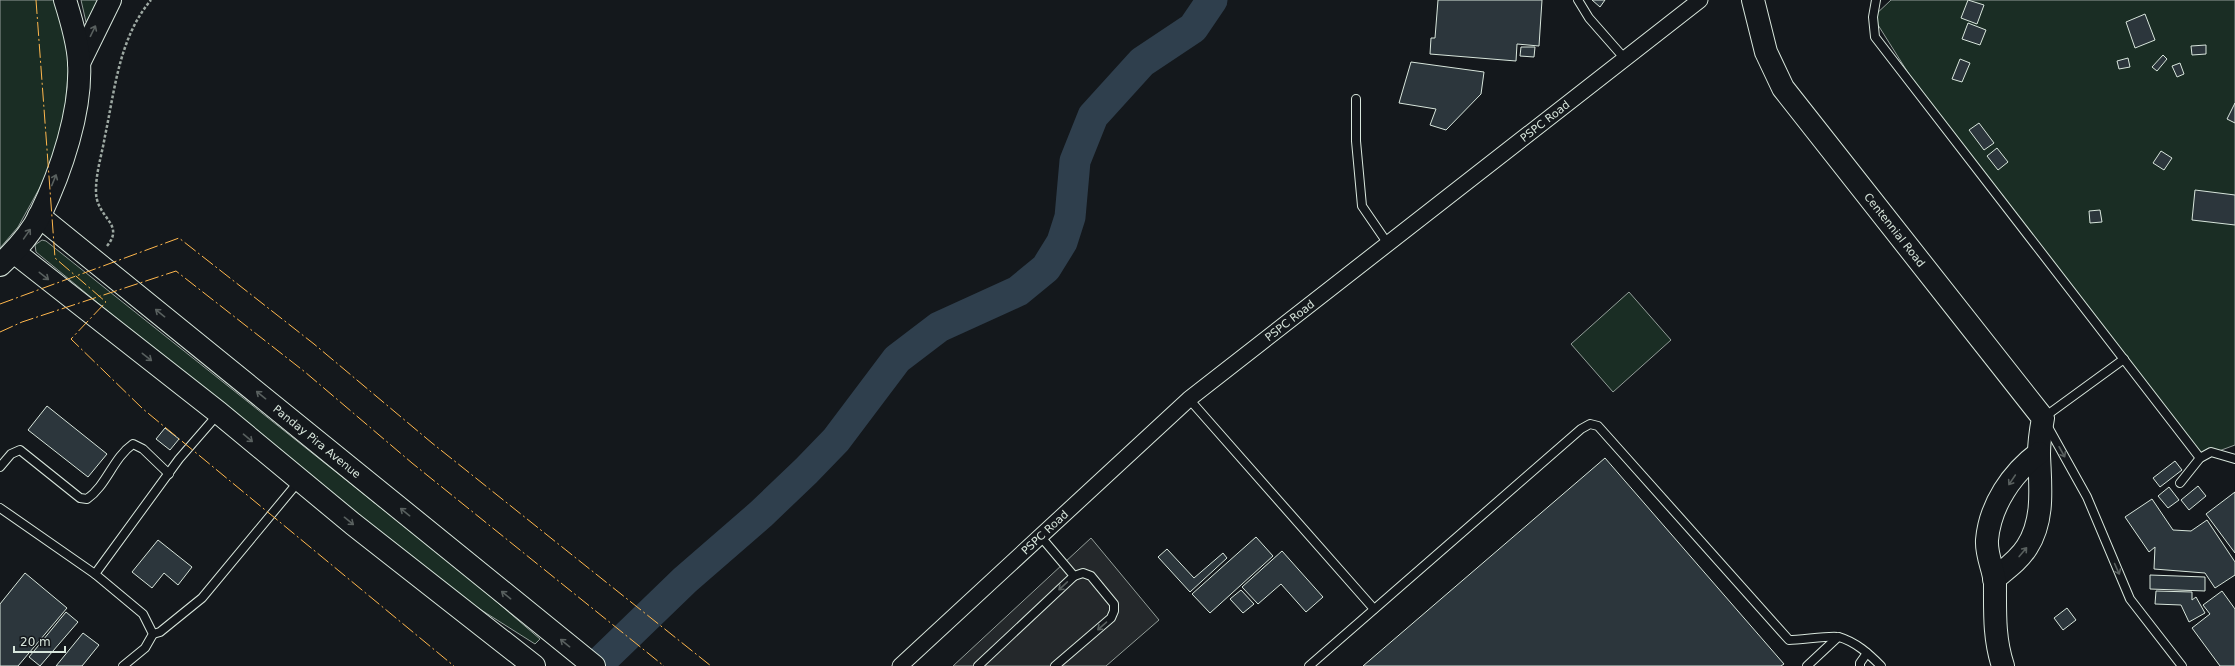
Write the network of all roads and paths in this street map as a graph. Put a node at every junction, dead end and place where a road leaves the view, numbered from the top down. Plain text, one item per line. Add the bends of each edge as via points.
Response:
1 (64, 0) edge
2 (110, 0) edge
3 (151, 0) edge
4 (1578, 0) edge
5 (1700, 0) edge
6 (1753, 0) edge
7 (1876, 0) edge
8 (1625, 59) junction
9 (79, 63) junction
10 (1356, 100) dead end
11 (39, 216) junction
12 (1388, 244) junction
13 (7, 259) edge
14 (95, 260) junction
15 (2124, 359) junction
16 (1189, 400) junction
17 (219, 413) junction
18 (2043, 418) junction
19 (2039, 452) junction
20 (2200, 458) junction
21 (2235, 459) edge
22 (0, 467) edge
23 (168, 474) junction
24 (300, 480) junction
25 (2180, 483) dead end
26 (0, 508) edge
27 (1041, 537) junction
28 (95, 574) junction
29 (1074, 576) junction
30 (1994, 579) junction
31 (1374, 609) junction
32 (153, 634) junction
33 (1838, 637) junction
34 (1867, 653) junction
35 (123, 666) edge
36 (534, 666) edge
37 (594, 666) edge
38 (900, 666) edge
39 (978, 666) edge
40 (1056, 666) edge
41 (1309, 666) edge
42 (1807, 666) edge
43 (1860, 666) edge
44 (1881, 666) edge
45 (2003, 666) edge
46 (2182, 666) edge

1 - 9 main road via 69,12
9 -> 2 main road
3 - 14 path via 132,27 122,54 96,188 98,208 112,224 114,236
4 - 8 lane via 1589,18
5 - 8 street, PSPC Road
6 - 18 main road, Centennial Road via 1766,52 1783,88
7 - 15 lane via 1873,17 1875,37
8 - 12 street, PSPC Road
11 -> 9 main road via 69,142
10 - 12 lane via 1356,141 1362,206
13 -> 11 main road
11 - 14 main road, Panday Pira Avenue
12 - 16 street, PSPC Road
13 -> 17 main road
37 -> 14 main road, Panday Pira Avenue
15 - 18 lane
15 - 20 lane
16 - 27 street, PSPC Road
16 - 31 lane
17 - 23 lane
17 -> 24 main road
18 - 19 main road
18 -> 46 lane via 2087,497 2130,599
30 -> 19 main road via 2016,561 2028,546 2038,522 2041,494
19 -> 30 main road via 2013,477 1996,506 1987,539 1988,561
20 - 21 lane via 2212,452
20 - 25 lane
22 - 23 lane via 11,454 20,450 80,498 87,499 95,494 125,450 133,444 143,449
23 - 28 lane
24 - 32 lane via 202,598 160,632
24 -> 36 main road
26 - 28 lane
27 - 29 lane
27 - 38 street, PSPC Road
28 - 32 lane via 143,614
29 -> 39 lane
29 -> 40 lane via 1083,573 1091,576 1114,604 1114,611 1111,618
30 - 45 main road via 1996,646
31 - 33 lane via 1581,429 1590,424 1598,426 1789,640
31 - 41 lane
32 - 35 lane via 145,648
33 - 34 lane
33 - 42 lane
34 - 43 lane
34 - 44 lane

